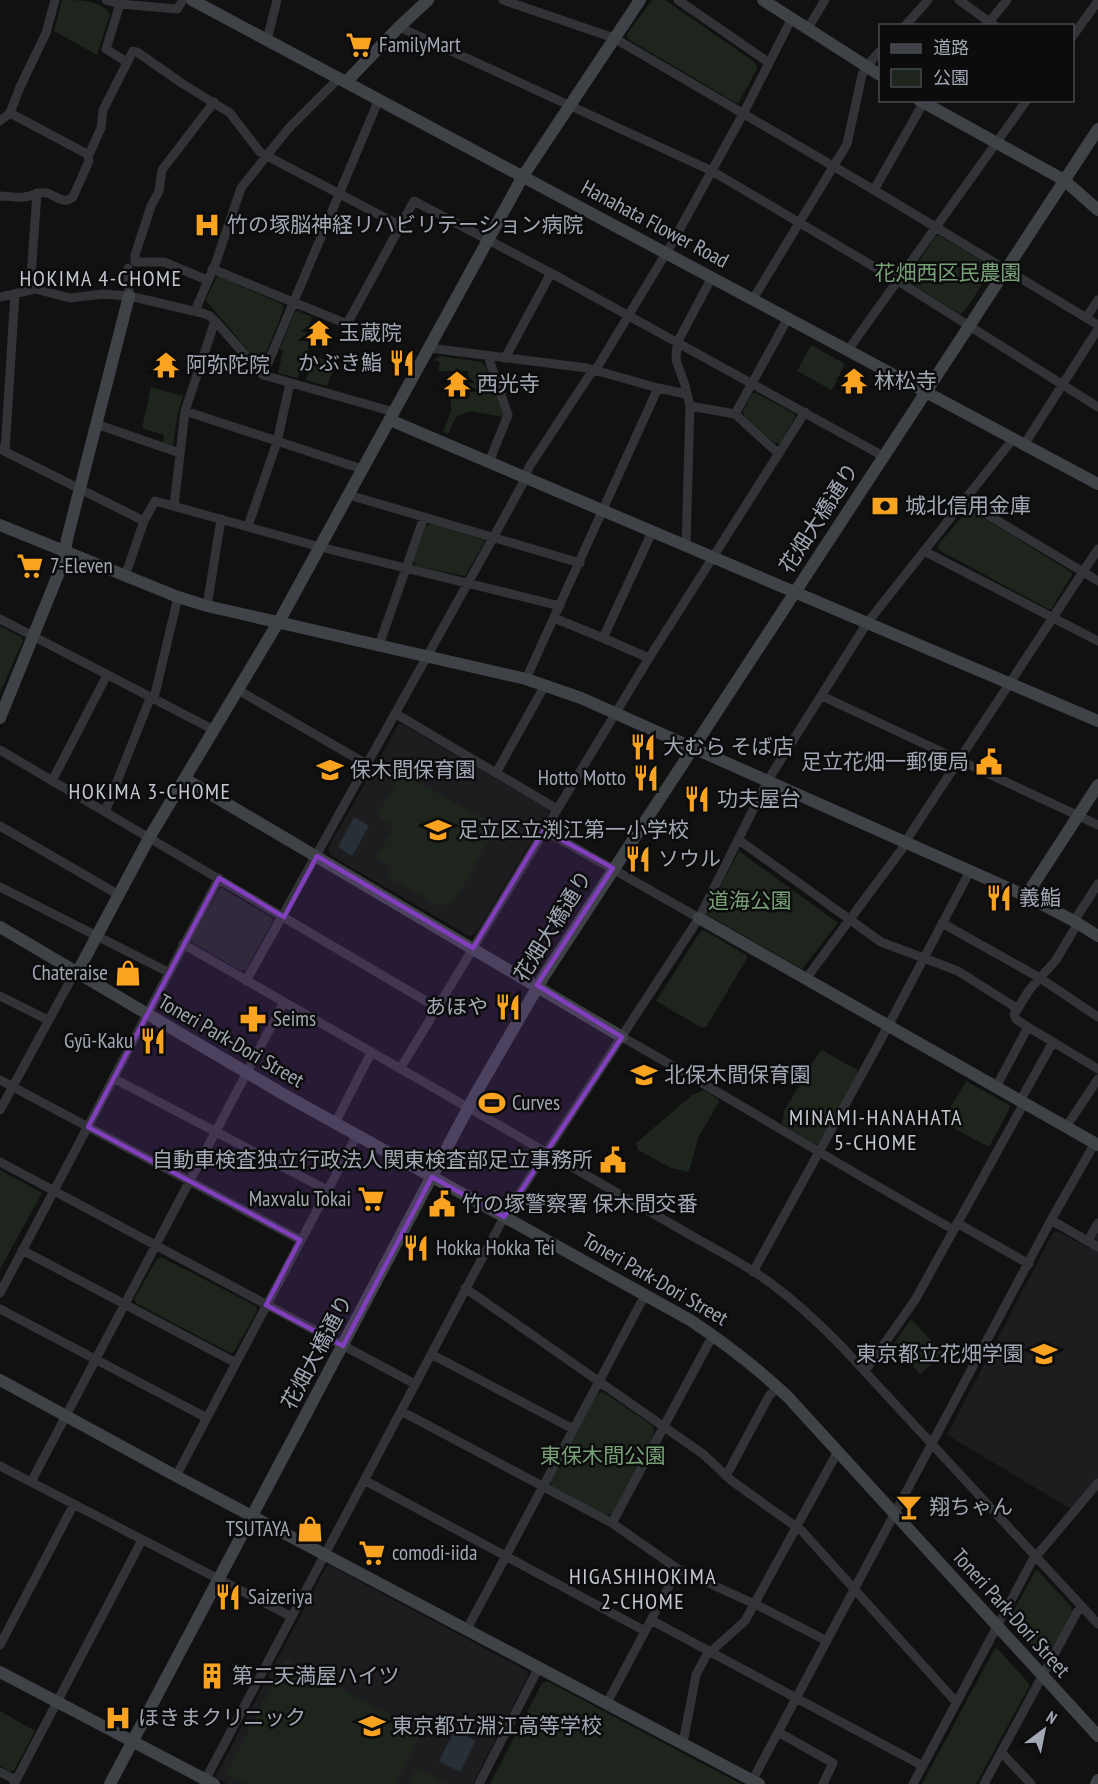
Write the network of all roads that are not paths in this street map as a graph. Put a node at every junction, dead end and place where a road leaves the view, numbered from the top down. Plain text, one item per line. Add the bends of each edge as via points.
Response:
1 (55, 0) edge
2 (106, 0) edge
3 (183, 0) edge
4 (192, 0) edge
5 (277, 0) edge
6 (428, 0) edge
7 (503, 0) edge
8 (640, 0) edge
9 (678, 0) edge
10 (763, 0) edge
11 (825, 0) edge
12 (928, 0) edge
13 (959, 0) edge
14 (1007, 0) edge
15 (1098, 1) edge
16 (120, 4) junction
17 (792, 18) junction
18 (907, 24) edge
19 (990, 24) edge
20 (399, 27) junction
21 (808, 28) junction
22 (1074, 34) edge
23 (614, 38) junction
24 (267, 40) junction
25 (879, 52) edge
26 (127, 62) junction
27 (768, 62) junction
28 (867, 66) junction
29 (879, 74) edge
30 (342, 80) junction
31 (379, 99) junction
32 (214, 102) junction
33 (921, 102) edge
34 (924, 102) edge
35 (1026, 102) edge
36 (569, 105) junction
37 (10, 113) junction
38 (743, 114) junction
39 (0, 121) edge
40 (1098, 129) edge
41 (996, 143) junction
42 (88, 155) junction
43 (265, 155) junction
44 (833, 166) junction
45 (712, 171) junction
46 (523, 176) junction
47 (1064, 180) junction
48 (874, 190) junction
49 (37, 193) junction
50 (339, 193) junction
51 (0, 196) edge
52 (1098, 210) edge
53 (800, 223) junction
54 (401, 226) junction
55 (936, 227) junction
56 (487, 240) junction
57 (667, 253) junction
58 (128, 268) dead end
59 (212, 269) junction
60 (1006, 269) junction
61 (551, 273) junction
62 (712, 277) junction
63 (207, 280) junction
64 (898, 280) junction
65 (30, 290) junction
66 (15, 294) junction
67 (129, 296) junction
68 (0, 297) edge
69 (753, 299) junction
70 (1098, 300) edge
71 (293, 301) junction
72 (195, 311) junction
73 (628, 316) junction
74 (788, 318) junction
75 (1086, 318) junction
76 (215, 321) junction
77 (969, 325) junction
78 (1098, 327) edge
79 (677, 343) junction
80 (429, 348) junction
81 (848, 350) junction
82 (488, 356) junction
83 (505, 358) junction
84 (595, 370) junction
85 (263, 375) junction
86 (5, 382) edge
87 (290, 383) junction
88 (752, 383) junction
89 (1063, 385) junction
90 (657, 388) junction
91 (926, 391) junction
92 (686, 394) junction
93 (690, 406) junction
94 (1098, 407) edge
95 (185, 411) junction
96 (805, 412) junction
97 (735, 414) junction
98 (392, 416) junction
99 (96, 424) junction
100 (277, 442) junction
101 (1018, 442) junction
102 (2, 450) edge
103 (180, 453) junction
104 (779, 454) junction
105 (883, 456) junction
106 (489, 462) junction
107 (362, 470) junction
108 (525, 477) junction
109 (1098, 484) edge
110 (79, 490) junction
111 (349, 495) junction
112 (963, 501) junction
113 (174, 506) junction
114 (602, 511) junction
115 (424, 517) junction
116 (221, 519) junction
117 (144, 521) junction
118 (0, 525) edge
119 (248, 526) junction
120 (652, 532) junction
121 (493, 538) junction
122 (686, 546) junction
123 (320, 547) junction
124 (1098, 549) edge
125 (65, 551) junction
126 (924, 551) junction
127 (713, 557) junction
128 (580, 563) junction
129 (406, 567) junction
130 (1083, 572) junction
131 (125, 576) junction
132 (1098, 581) edge
133 (468, 582) junction
134 (794, 592) junction
135 (178, 597) junction
136 (207, 606) junction
137 (560, 606) junction
138 (1053, 617) junction
139 (554, 618) junction
140 (0, 619) edge
141 (278, 623) junction
142 (867, 623) junction
143 (33, 636) junction
144 (603, 638) junction
145 (1098, 641) edge
146 (379, 645) junction
147 (427, 656) junction
148 (650, 658) junction
149 (107, 675) junction
150 (526, 679) junction
151 (1009, 683) junction
152 (545, 685) junction
153 (238, 690) junction
154 (822, 696) junction
155 (152, 698) junction
156 (616, 713) junction
157 (396, 714) junction
158 (0, 718) edge
159 (1098, 721) edge
160 (214, 730) junction
161 (693, 747) junction
162 (0, 750) edge
163 (959, 760) junction
164 (368, 765) junction
165 (496, 773) junction
166 (185, 778) junction
167 (768, 780) junction
168 (52, 781) junction
169 (1098, 785) edge
170 (557, 809) junction
171 (105, 812) junction
172 (1078, 816) junction
173 (1098, 825) edge
174 (0, 826) edge
175 (544, 830) junction
176 (149, 838) junction
177 (739, 840) junction
178 (906, 842) junction
179 (317, 856) junction
180 (613, 868) junction
181 (970, 871) junction
182 (219, 878) junction
183 (1098, 885) edge
184 (0, 887) edge
185 (119, 895) junction
186 (1026, 896) junction
187 (284, 917) junction
188 (699, 918) junction
189 (849, 920) junction
190 (1076, 922) junction
191 (942, 923) junction
192 (0, 927) edge
193 (1098, 936) edge
194 (98, 937) junction
195 (183, 944) junction
196 (473, 948) junction
197 (925, 957) junction
198 (168, 972) junction
199 (76, 973) junction
200 (1040, 978) junction
201 (805, 980) junction
202 (246, 981) junction
203 (537, 986) junction
204 (0, 996) edge
205 (284, 1002) junction
206 (436, 1006) junction
207 (1018, 1009) junction
208 (146, 1015) junction
209 (1098, 1017) edge
210 (48, 1020) junction
211 (888, 1026) junction
212 (1028, 1027) junction
213 (622, 1037) junction
214 (1053, 1042) junction
215 (371, 1053) junction
216 (400, 1069) junction
217 (1098, 1069) edge
218 (246, 1073) junction
219 (113, 1078) junction
220 (1098, 1079) edge
221 (0, 1080) edge
222 (13, 1087) junction
223 (996, 1087) junction
224 (1022, 1102) junction
225 (468, 1108) junction
226 (0, 1110) edge
227 (335, 1123) junction
228 (88, 1127) junction
229 (1066, 1127) junction
230 (216, 1131) junction
231 (357, 1135) junction
232 (1096, 1144) edge
233 (547, 1152) junction
234 (819, 1153) junction
235 (0, 1162) edge
236 (432, 1177) junction
237 (190, 1180) junction
238 (327, 1190) junction
239 (53, 1191) junction
240 (504, 1217) junction
241 (1051, 1220) junction
242 (1098, 1223) edge
243 (956, 1226) junction
244 (300, 1240) junction
245 (1088, 1241) junction
246 (156, 1247) junction
247 (1098, 1247) edge
248 (22, 1250) junction
249 (1029, 1264) junction
250 (753, 1272) junction
251 (465, 1288) junction
252 (0, 1293) edge
253 (645, 1295) junction
254 (126, 1303) junction
255 (266, 1305) junction
256 (0, 1309) edge
257 (713, 1335) junction
258 (343, 1346) junction
259 (431, 1354) junction
260 (96, 1360) junction
261 (236, 1363) junction
262 (865, 1371) junction
263 (0, 1380) edge
264 (598, 1381) junction
265 (415, 1384) junction
266 (778, 1387) junction
267 (401, 1411) junction
268 (66, 1416) junction
269 (207, 1418) junction
270 (664, 1427) junction
271 (573, 1429) junction
272 (932, 1444) junction
273 (838, 1451) junction
274 (0, 1466) edge
275 (176, 1476) junction
276 (726, 1476) junction
277 (364, 1480) junction
278 (31, 1482) junction
279 (1098, 1484) edge
280 (542, 1486) junction
281 (74, 1504) junction
282 (895, 1514) junction
283 (253, 1516) junction
284 (612, 1523) junction
285 (796, 1527) junction
286 (142, 1540) junction
287 (325, 1554) junction
288 (506, 1555) junction
289 (1037, 1557) junction
290 (678, 1569) junction
291 (219, 1579) junction
292 (855, 1590) junction
293 (754, 1605) junction
294 (1083, 1607) junction
295 (292, 1617) junction
296 (651, 1620) junction
297 (1098, 1624) edge
298 (997, 1627) junction
299 (467, 1629) junction
300 (645, 1632) junction
301 (827, 1641) junction
302 (0, 1645) edge
303 (711, 1652) junction
304 (539, 1667) junction
305 (0, 1672) edge
306 (1042, 1677) junction
307 (797, 1698) junction
308 (57, 1702) junction
309 (956, 1702) junction
310 (607, 1703) junction
311 (778, 1732) junction
312 (1098, 1736) edge
313 (132, 1742) junction
314 (683, 1743) junction
315 (1001, 1752) junction
316 (923, 1766) junction
317 (0, 1772) edge
318 (1098, 1780) edge
319 (15, 1782) edge
320 (207, 1782) edge
321 (755, 1782) edge
322 (110, 1784) edge
323 (479, 1784) edge
324 (823, 1784) edge
325 (913, 1784) edge
326 (984, 1784) edge
327 (1031, 1784) edge
328 (1096, 1784) edge

1 - 37 street via 46,33
2 - 16 street
3 - 16 street via 177,9
4 - 24 street, Hanahata Flower Road
5 - 24 street
6 - 20 street
7 - 23 street
8 - 23 street
9 - 27 street
10 - 17 street
11 - 21 street
12 - 18 street
13 - 19 street
14 - 19 street
15 - 22 street
16 - 26 street via 106,49
17 - 21 street
17 - 27 street
20 - 30 street
20 - 36 street
21 - 28 street
23 - 36 street
23 - 38 street
24 - 30 street, Hanahata Flower Road
25 - 28 street
26 - 32 street via 133,51 137,52
26 - 42 street via 103,110 101,128
27 - 38 street
28 - 29 street
28 - 44 street via 847,144
30 - 31 street, Hanahata Flower Road
30 - 43 street
31 - 46 street, Hanahata Flower Road
31 - 50 street
32 - 43 street via 230,113
32 - 63 street via 162,171 159,191 135,255 135,262 164,262
33 - 48 street
34 - 41 street
35 - 41 street
36 - 45 street
36 - 46 street
37 - 39 street
37 - 42 street
38 - 44 street
38 - 45 street
40 - 47 street, 花畑大橋通り
41 - 47 street
41 - 55 street
42 - 49 street via 78,188 68,201
43 - 50 street
43 - 59 street via 236,198
44 - 48 street
44 - 53 street
45 - 53 street
45 - 57 street
46 - 56 street
46 - 57 street, Hanahata Flower Road
47 - 52 street
47 - 60 street, 花畑大橋通り
48 - 55 street
49 - 51 street via 25,198
49 - 65 street
50 - 54 street
50 - 71 street
53 - 64 street
53 - 69 street
54 - 56 street via 414,201
54 - 71 street via 347,324
55 - 60 street
55 - 64 street
56 - 61 street
56 - 80 street
57 - 62 street, Hanahata Flower Road
57 - 73 street
58 - 67 street
59 - 63 street
59 - 71 street
60 - 75 street
60 - 77 street, 花畑大橋通り
61 - 73 street
61 - 83 street
62 - 69 street, Hanahata Flower Road
62 - 79 street
63 - 72 street
64 - 77 street
64 - 81 street
65 - 66 street
65 - 67 street via 70,298
66 - 68 street
66 - 86 street
67 - 72 street
67 - 99 street
69 - 74 street, Hanahata Flower Road
70 - 75 street
71 - 85 street
72 - 76 street via 210,315
73 - 79 street
73 - 84 street
74 - 81 street, Hanahata Flower Road
74 - 88 street
75 - 78 street
76 - 85 street
76 - 95 street
77 - 89 street
77 - 91 street, 花畑大橋通り
78 - 89 street
79 - 88 street
79 - 92 street via 676,360
80 - 82 street
80 - 98 street
81 - 91 street, Hanahata Flower Road
82 - 83 street
82 - 106 street via 508,415
83 - 84 street
84 - 90 street
84 - 108 street
85 - 87 street
86 - 102 street
87 - 98 street
87 - 100 street
88 - 96 street
88 - 97 street
89 - 94 street
89 - 101 street
90 - 92 street
90 - 114 street
91 - 101 street, Hanahata Flower Road
91 - 105 street, 花畑大橋通り
92 - 93 street
93 - 97 street
93 - 122 street
95 - 100 street
95 - 103 street
96 - 104 street
96 - 105 street
97 - 104 street
98 - 106 street
98 - 107 street
99 - 103 street
99 - 110 street
100 - 107 street
100 - 119 street
101 - 109 street, Hanahata Flower Road
101 - 112 street
102 - 110 street
103 - 113 street
104 - 127 street
105 - 134 street, 花畑大橋通り
106 - 108 street
107 - 111 street
108 - 114 street
108 - 121 street
110 - 117 street
110 - 125 street
111 - 115 street
111 - 123 street
112 - 126 street
112 - 130 street
113 - 116 street
113 - 117 street via 154,501
114 - 120 street
114 - 128 street
115 - 121 street
115 - 129 street
116 - 119 street
116 - 136 street
117 - 131 street
118 - 125 street
119 - 123 street
120 - 122 street
120 - 144 street
121 - 128 street
121 - 133 street
122 - 127 street
123 - 129 street
123 - 141 street
124 - 130 street
125 - 131 street
125 - 143 street
126 - 138 street
126 - 142 street
127 - 134 street
127 - 148 street
128 - 137 street
129 - 133 street
129 - 146 street
130 - 132 street
130 - 138 street
131 - 135 street
133 - 137 street
133 - 147 street
134 - 142 street
134 - 161 street, 花畑大橋通り
135 - 136 street
135 - 155 street
136 - 141 street
137 - 139 street
138 - 145 street
138 - 151 street
139 - 144 street
139 - 150 street
140 - 143 street
141 - 146 street
141 - 153 street
142 - 151 street
142 - 154 street
143 - 149 street
143 - 158 street
144 - 148 street
146 - 147 street
147 - 150 street
147 - 157 street
148 - 156 street
149 - 155 street
149 - 168 street
150 - 152 street
151 - 159 street
151 - 163 street
152 - 156 street
152 - 165 street
153 - 160 street
153 - 164 street
154 - 163 street
154 - 167 street
155 - 160 street
155 - 171 street
156 - 161 street
156 - 170 street
157 - 164 street
157 - 165 street
160 - 166 street
161 - 167 street
161 - 180 street, 花畑大橋通り
162 - 168 street
163 - 172 street
163 - 178 street
164 - 179 street
165 - 170 street
166 - 176 street
166 - 179 street
167 - 177 street
167 - 178 street
168 - 171 street
169 - 172 street
170 - 175 street
171 - 176 street
172 - 173 street
172 - 186 street
174 - 185 street
175 - 180 street
175 - 196 street
176 - 182 street
176 - 185 street
177 - 188 street
177 - 189 street
178 - 181 street
178 - 189 street
179 - 187 street
179 - 196 street
180 - 188 street
180 - 203 street, 花畑大橋通り
181 - 186 street
181 - 191 street
182 - 187 street
182 - 195 street
183 - 190 street
184 - 194 street
185 - 194 street
186 - 190 street
187 - 202 street
187 - 206 street
188 - 201 street
188 - 213 street
189 - 197 street via 881,942
189 - 201 street
190 - 193 street
190 - 200 street via 1056,960
191 - 197 street
191 - 200 street
192 - 199 street, Toneri Park-Dori Street
194 - 198 street
194 - 199 street
195 - 198 street
195 - 202 street
196 - 203 street
196 - 206 street
197 - 207 street via 958,971
197 - 211 street
198 - 208 street
199 - 208 street, Toneri Park-Dori Street
199 - 210 street
200 - 207 street
200 - 209 street
201 - 211 street
202 - 205 street
203 - 213 street
203 - 225 street, 花畑大橋通り
204 - 210 street
205 - 215 street
205 - 218 street
206 - 216 street
207 - 212 street via 1016,1019
208 - 218 street, Toneri Park-Dori Street
208 - 219 street
210 - 222 street
211 - 223 street
211 - 234 street
212 - 214 street
212 - 223 street
213 - 233 street
213 - 234 street
214 - 217 street
214 - 224 street
215 - 216 street
215 - 227 street
216 - 225 street
218 - 227 street, Toneri Park-Dori Street
218 - 230 street
219 - 228 street
219 - 230 street
220 - 229 street
221 - 222 street
222 - 226 street
222 - 228 street
223 - 224 street
224 - 229 street
224 - 243 street
225 - 233 street
225 - 236 street, 花畑大橋通り
227 - 231 street, Toneri Park-Dori Street
228 - 237 street
228 - 239 street
229 - 232 street
230 - 237 street
230 - 238 street
231 - 236 street, Toneri Park-Dori Street
231 - 238 street
232 - 241 street
233 - 240 street
233 - 250 street
234 - 243 street
234 - 250 street
235 - 239 street
236 - 240 street, Toneri Park-Dori Street
236 - 258 street, 花畑大橋通り
237 - 244 street
237 - 246 street
238 - 244 street
239 - 246 street
239 - 248 street
240 - 251 street
240 - 253 street, Toneri Park-Dori Street
241 - 245 street
241 - 249 street
242 - 245 street
243 - 249 street
243 - 262 street via 911,1305
244 - 255 street
245 - 247 street
246 - 254 street
246 - 255 street
248 - 252 street
248 - 254 street
249 - 272 street
250 - 262 street via 811,1316
251 - 259 street
251 - 264 street
253 - 257 street, Toneri Park-Dori Street
253 - 264 street
254 - 260 street
254 - 261 street
255 - 258 street
255 - 261 street
256 - 260 street
257 - 266 street, Toneri Park-Dori Street
257 - 270 street
258 - 265 street
258 - 283 street, 花畑大橋通り
259 - 265 street
259 - 271 street
260 - 268 street
260 - 269 street
261 - 269 street
262 - 272 street
263 - 268 street
264 - 270 street
264 - 271 street
265 - 267 street
266 - 273 street, Toneri Park-Dori Street
266 - 276 street via 769,1396
267 - 277 street
267 - 280 street
268 - 275 street
268 - 278 street
269 - 275 street
270 - 276 street
270 - 284 street
271 - 280 street
272 - 282 street
272 - 289 street
273 - 282 street, Toneri Park-Dori Street
273 - 285 street
274 - 278 street
275 - 283 street
276 - 285 street
277 - 287 street
277 - 288 street
278 - 281 street
279 - 289 street
280 - 284 street
280 - 288 street
281 - 286 street
281 - 302 street
282 - 292 street
282 - 298 street, Toneri Park-Dori Street
283 - 287 street
283 - 291 street, 花畑大橋通り
284 - 290 street
285 - 292 street
285 - 293 street
286 - 291 street
286 - 308 street
287 - 295 street
287 - 299 street
288 - 299 street
288 - 300 street
289 - 294 street
289 - 298 street
290 - 293 street
290 - 296 street
291 - 295 street
291 - 313 street, 花畑大橋通り
292 - 301 street
292 - 309 street
293 - 301 street
293 - 303 street via 745,1621
294 - 297 street
294 - 306 street
295 - 320 street
296 - 300 street
296 - 303 street
298 - 306 street, Toneri Park-Dori Street
298 - 309 street
299 - 304 street
300 - 310 street
301 - 307 street
303 - 307 street
303 - 314 street via 696,1675
304 - 310 street
304 - 323 street
305 - 308 street
306 - 312 street, Toneri Park-Dori Street
306 - 315 street
307 - 311 street
307 - 316 street
308 - 313 street
308 - 319 street
309 - 316 street
310 - 314 street
311 - 321 street
311 - 324 street via 833,1763
313 - 320 street
313 - 322 street, 花畑大橋通り
314 - 321 street
315 - 326 street
315 - 327 street
316 - 325 street
317 - 319 street
318 - 328 street

